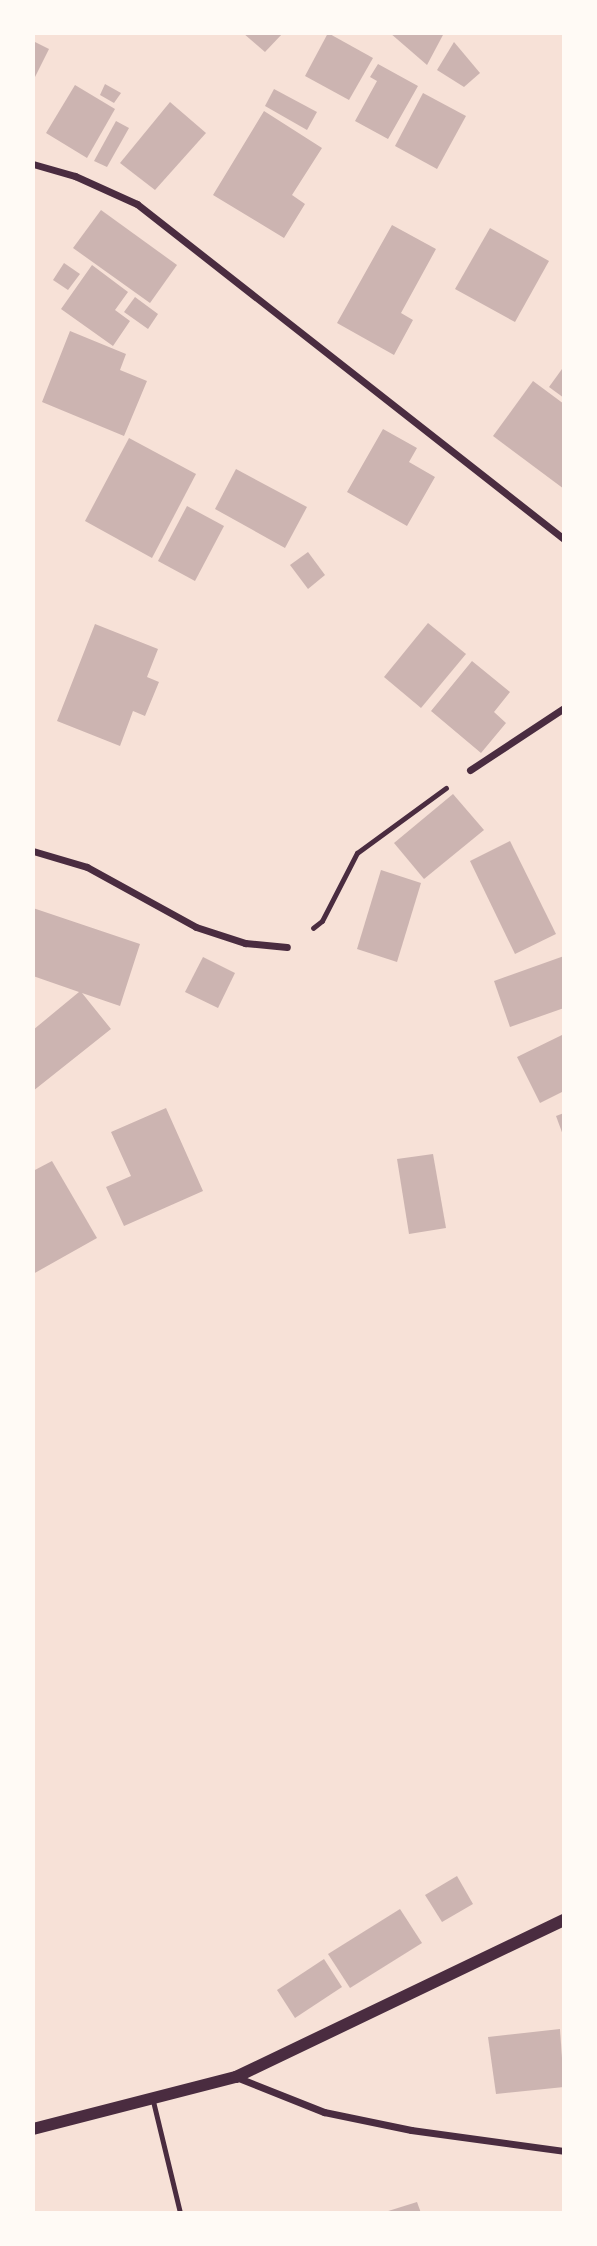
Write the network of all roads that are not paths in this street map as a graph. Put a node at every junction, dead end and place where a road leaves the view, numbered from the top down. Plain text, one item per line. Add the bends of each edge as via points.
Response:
1 (33, 164) edge
2 (564, 539) edge
3 (564, 708) edge
4 (470, 770) road end
5 (33, 851) edge
6 (287, 947) road end
7 (564, 1920) edge
8 (236, 2077) junction
9 (153, 2101) junction
10 (33, 2129) edge
11 (564, 2151) edge
12 (180, 2213) edge

1 - 2 street via 75,176 137,204
3 - 4 street
5 - 6 street via 87,867 196,927 245,943
7 - 8 street
8 - 9 street
8 - 11 street via 324,2112 411,2130
9 - 10 street
9 - 12 lane

